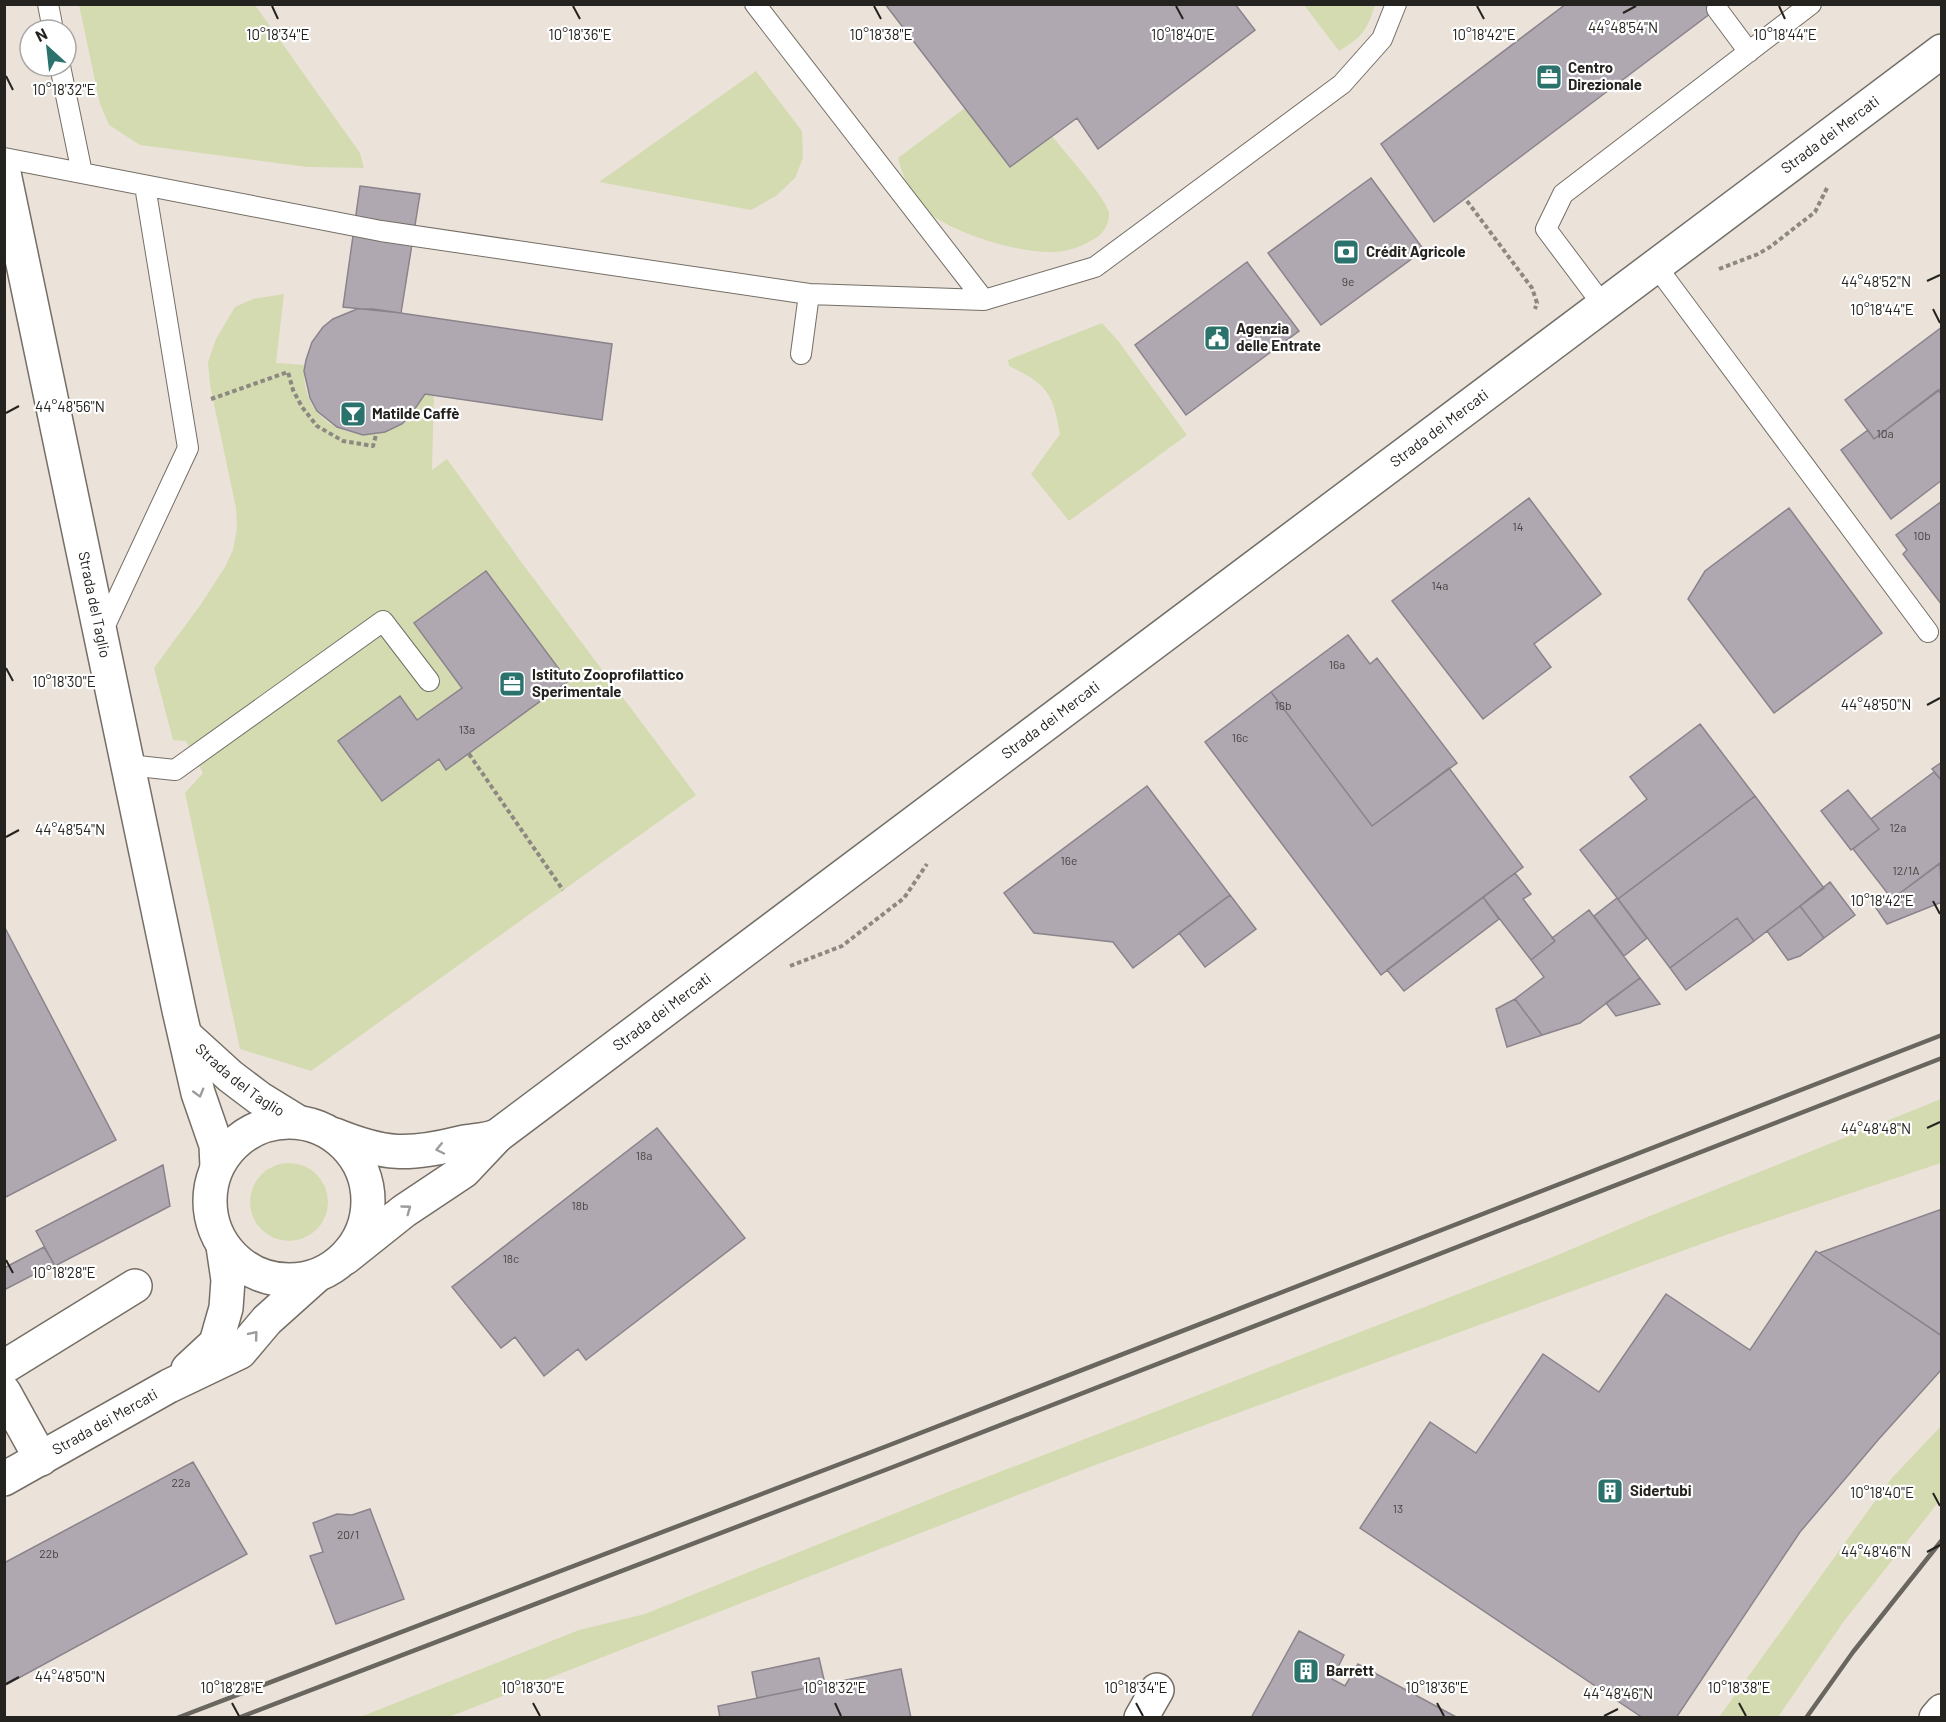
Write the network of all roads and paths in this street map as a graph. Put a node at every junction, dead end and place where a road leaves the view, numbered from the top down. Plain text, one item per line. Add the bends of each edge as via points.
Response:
1 (755, 4) edge
2 (1396, 4) edge
3 (1811, 4) edge
4 (1717, 9) dead end
5 (1941, 51) edge
6 (1749, 52) junction
7 (62, 78) edge
8 (4, 158) edge
9 (4, 173) edge
10 (82, 173) junction
11 (145, 186) junction
12 (1467, 201) dead end
13 (1656, 266) junction
14 (809, 294) junction
15 (984, 300) junction
16 (1604, 305) junction
17 (1531, 315) dead end
18 (801, 354) dead end
19 (181, 409) junction
20 (376, 435) dead end
21 (1928, 632) dead end
22 (101, 634) junction
23 (429, 681) dead end
24 (469, 754) dead end
25 (128, 765) junction
26 (563, 891) dead end
27 (186, 1036) junction
28 (298, 1122) junction
29 (331, 1134) junction
30 (497, 1136) junction
31 (217, 1167) junction
32 (224, 1246) junction
33 (345, 1258) junction
34 (315, 1277) junction
35 (135, 1286) dead end
36 (4, 1367) edge
37 (169, 1386) junction
38 (4, 1392) edge
39 (41, 1459) junction
40 (4, 1479) edge
41 (1941, 1711) edge
42 (1936, 1718) edge

1 - 15 lane
2 - 15 lane via 1382,39 1342,84 1095,267
3 - 6 lane
4 - 6 lane
5 - 13 street, Strada dei Mercati
6 - 16 lane via 1563,194 1546,229
7 - 10 lane
8 - 10 lane
9 - 22 street, Strada del Taglio
10 - 11 lane
11 - 14 lane via 381,231
11 - 19 lane
12 - 17 path via 1532,288 1537,303
13 - 16 street, Strada dei Mercati
13 - 21 lane
14 - 15 lane
14 - 18 lane
16 - 30 street, Strada dei Mercati
19 - 20 path via 288,372 302,408 317,426 343,441 373,446
19 - 22 lane via 188,448
22 - 25 street, Strada del Taglio
23 - 25 lane via 383,621 175,770
24 - 26 path
25 - 27 street, Strada del Taglio
27 - 28 street, Strada del Taglio via 237,1082
27 -> 31 street, Strada del Taglio via 198,1093 216,1144
28 - 29 street, Strada dei Mercati
28 - 31 street, Strada dei Mercati via 260,1127 228,1150
30 -> 29 street, Strada dei Mercati via 407,1153 377,1149
29 - 33 street, Strada dei Mercati via 356,1158 368,1192 369,1211 364,1228
33 -> 30 street, Strada dei Mercati via 404,1211 464,1171
31 - 32 street, Strada dei Mercati via 210,1187 210,1208 214,1228
32 - 34 street, Strada dei Mercati via 237,1262 255,1273 274,1279
32 - 37 street, Strada dei Mercati via 226,1308 216,1343
33 - 34 street, Strada dei Mercati
37 -> 34 street, Strada dei Mercati via 240,1352 267,1320
35 - 36 street
37 - 39 street, Strada dei Mercati
38 - 39 street, Strada dei Mercati
39 - 40 street, Strada dei Mercati
41 - 42 street

